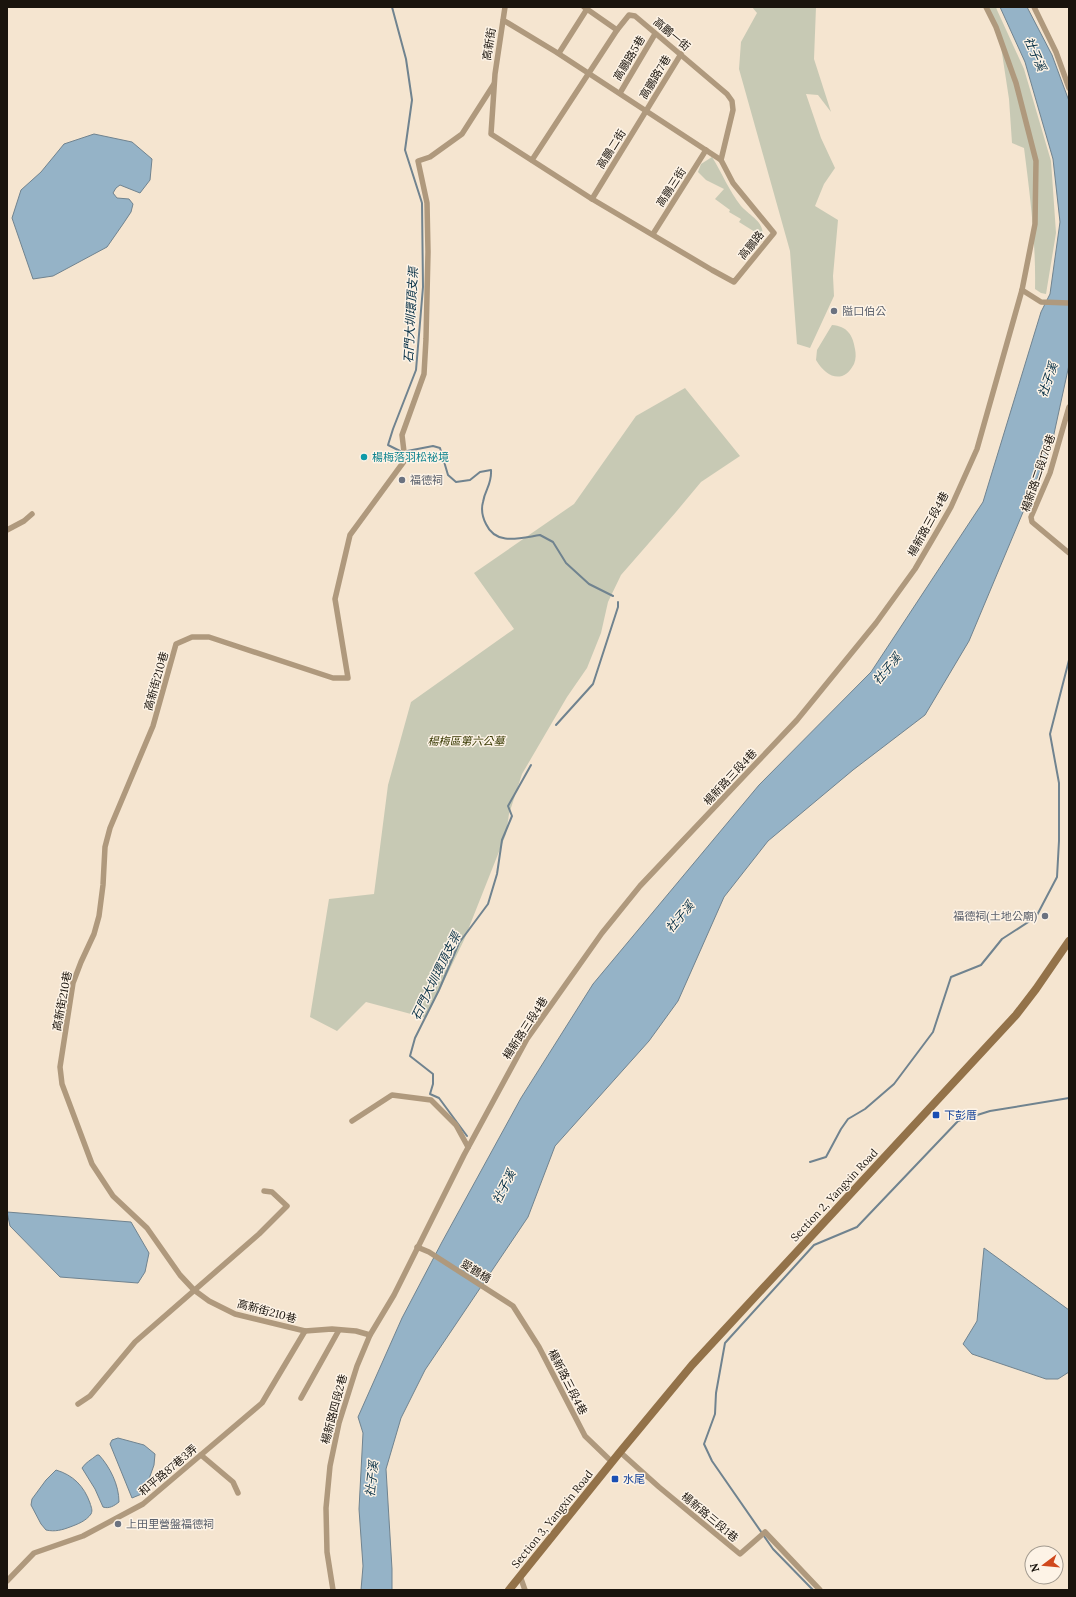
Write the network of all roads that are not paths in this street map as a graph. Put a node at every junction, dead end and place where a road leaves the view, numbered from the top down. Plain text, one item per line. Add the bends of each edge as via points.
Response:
1 (505, 7) edge
2 (986, 7) edge
3 (1034, 7) edge
4 (586, 8) edge
5 (503, 20) junction
6 (617, 30) junction
7 (655, 34) junction
8 (559, 53) junction
9 (681, 54) junction
10 (589, 74) junction
11 (494, 84) junction
12 (1069, 88) edge
13 (620, 93) junction
14 (647, 111) junction
15 (706, 150) junction
16 (532, 160) junction
17 (721, 160) junction
18 (592, 199) junction
19 (653, 234) junction
20 (1022, 290) junction
21 (1069, 303) edge
22 (1069, 407) edge
23 (32, 514) dead end
24 (7, 530) edge
25 (1069, 553) edge
26 (1069, 941) edge
27 (352, 1121) dead end
28 (468, 1146) junction
29 (264, 1191) dead end
30 (417, 1247) junction
31 (194, 1290) junction
32 (513, 1306) joint
33 (305, 1330) junction
34 (339, 1330) junction
35 (370, 1335) junction
36 (301, 1398) dead end
37 (78, 1404) dead end
38 (620, 1452) junction
39 (201, 1455) junction
40 (612, 1462) junction
41 (238, 1493) dead end
42 (520, 1576) junction
43 (7, 1581) edge
44 (333, 1590) edge
45 (509, 1590) edge
46 (525, 1590) edge
47 (820, 1590) edge

1 - 5 street, 高新街
2 - 20 street, 楊新路三段4巷 via 1016,83 1036,161 1035,224
3 - 12 street via 1056,52
4 - 6 street
4 - 8 street
5 - 8 street, 高鵬路
5 - 11 street, 高新街
6 - 7 street, 高鵬一街 via 629,15 635,16
6 - 10 street, 高鵬一街
7 - 9 street, 高鵬一街
7 - 13 street, 高鵬路5巷
8 - 10 street, 高鵬路
9 - 14 street, 高鵬路7巷
9 - 17 street, 高鵬一街 via 732,101 733,110
10 - 13 street, 高鵬路
10 - 16 street, 高鵬一街
11 - 16 street, 高鵬路 via 491,134
11 - 31 street, 高新街210巷 via 462,134 430,157 418,161 427,203 424,374 402,435 405,460 350,535 335,599 348,678 332,678 209,637 197,637 176,644 153,726 110,828 105,847 99,916 74,983 60,1077 92,1164 113,1196 148,1228 180,1275
13 - 14 street, 高鵬路
14 - 15 street, 高鵬路
14 - 18 street, 高鵬二街
15 - 17 street, 高鵬路
15 - 19 street, 高鵬三街
16 - 18 street, 高鵬路
17 - 19 street, 高鵬路 via 733,183 774,233 734,282
18 - 19 street, 高鵬路
20 - 21 street via 1040,302
20 - 28 street, 楊新路三段4巷 via 977,450 951,507 914,569 876,623 797,720 669,853 602,934 527,1039
22 - 25 street, 楊新路二段176巷 via 1050,473 1031,516 1032,522
23 - 24 street
26 - 38 main road, Section 2, Yangxin Road via 1016,1015 738,1314
27 - 28 street via 392,1095 431,1100 456,1125
28 - 30 street, 楊新路三段4巷
29 - 31 street via 272,1192 287,1206 259,1234
30 - 32 street, 愛鶴橋 via 429,1252
30 - 35 street, 楊新路四段2巷 via 394,1295
31 - 33 street, 高新街210巷 via 210,1302 235,1314
31 - 37 street via 135,1342 90,1396
32 - 40 street, 楊新路三段4巷 via 539,1347 585,1436
33 - 34 street, 高新街210巷
33 - 39 street, 和平路87巷3弄 via 262,1403
34 - 35 street, 高新街210巷
34 - 36 street
35 - 44 street, 楊新路四段2巷 via 339,1423 330,1466 326,1508 327,1552
38 - 40 main road, Section 2, Yangxin Road
38 - 47 street, 楊新路三段1巷 via 740,1554 765,1532
39 - 41 street via 233,1482
39 - 43 street, 和平路87巷3弄 via 143,1504 83,1536 34,1553
40 - 42 main road, Section 3, Yangxin Road
42 - 45 main road, Section 3, Yangxin Road
42 - 46 street

